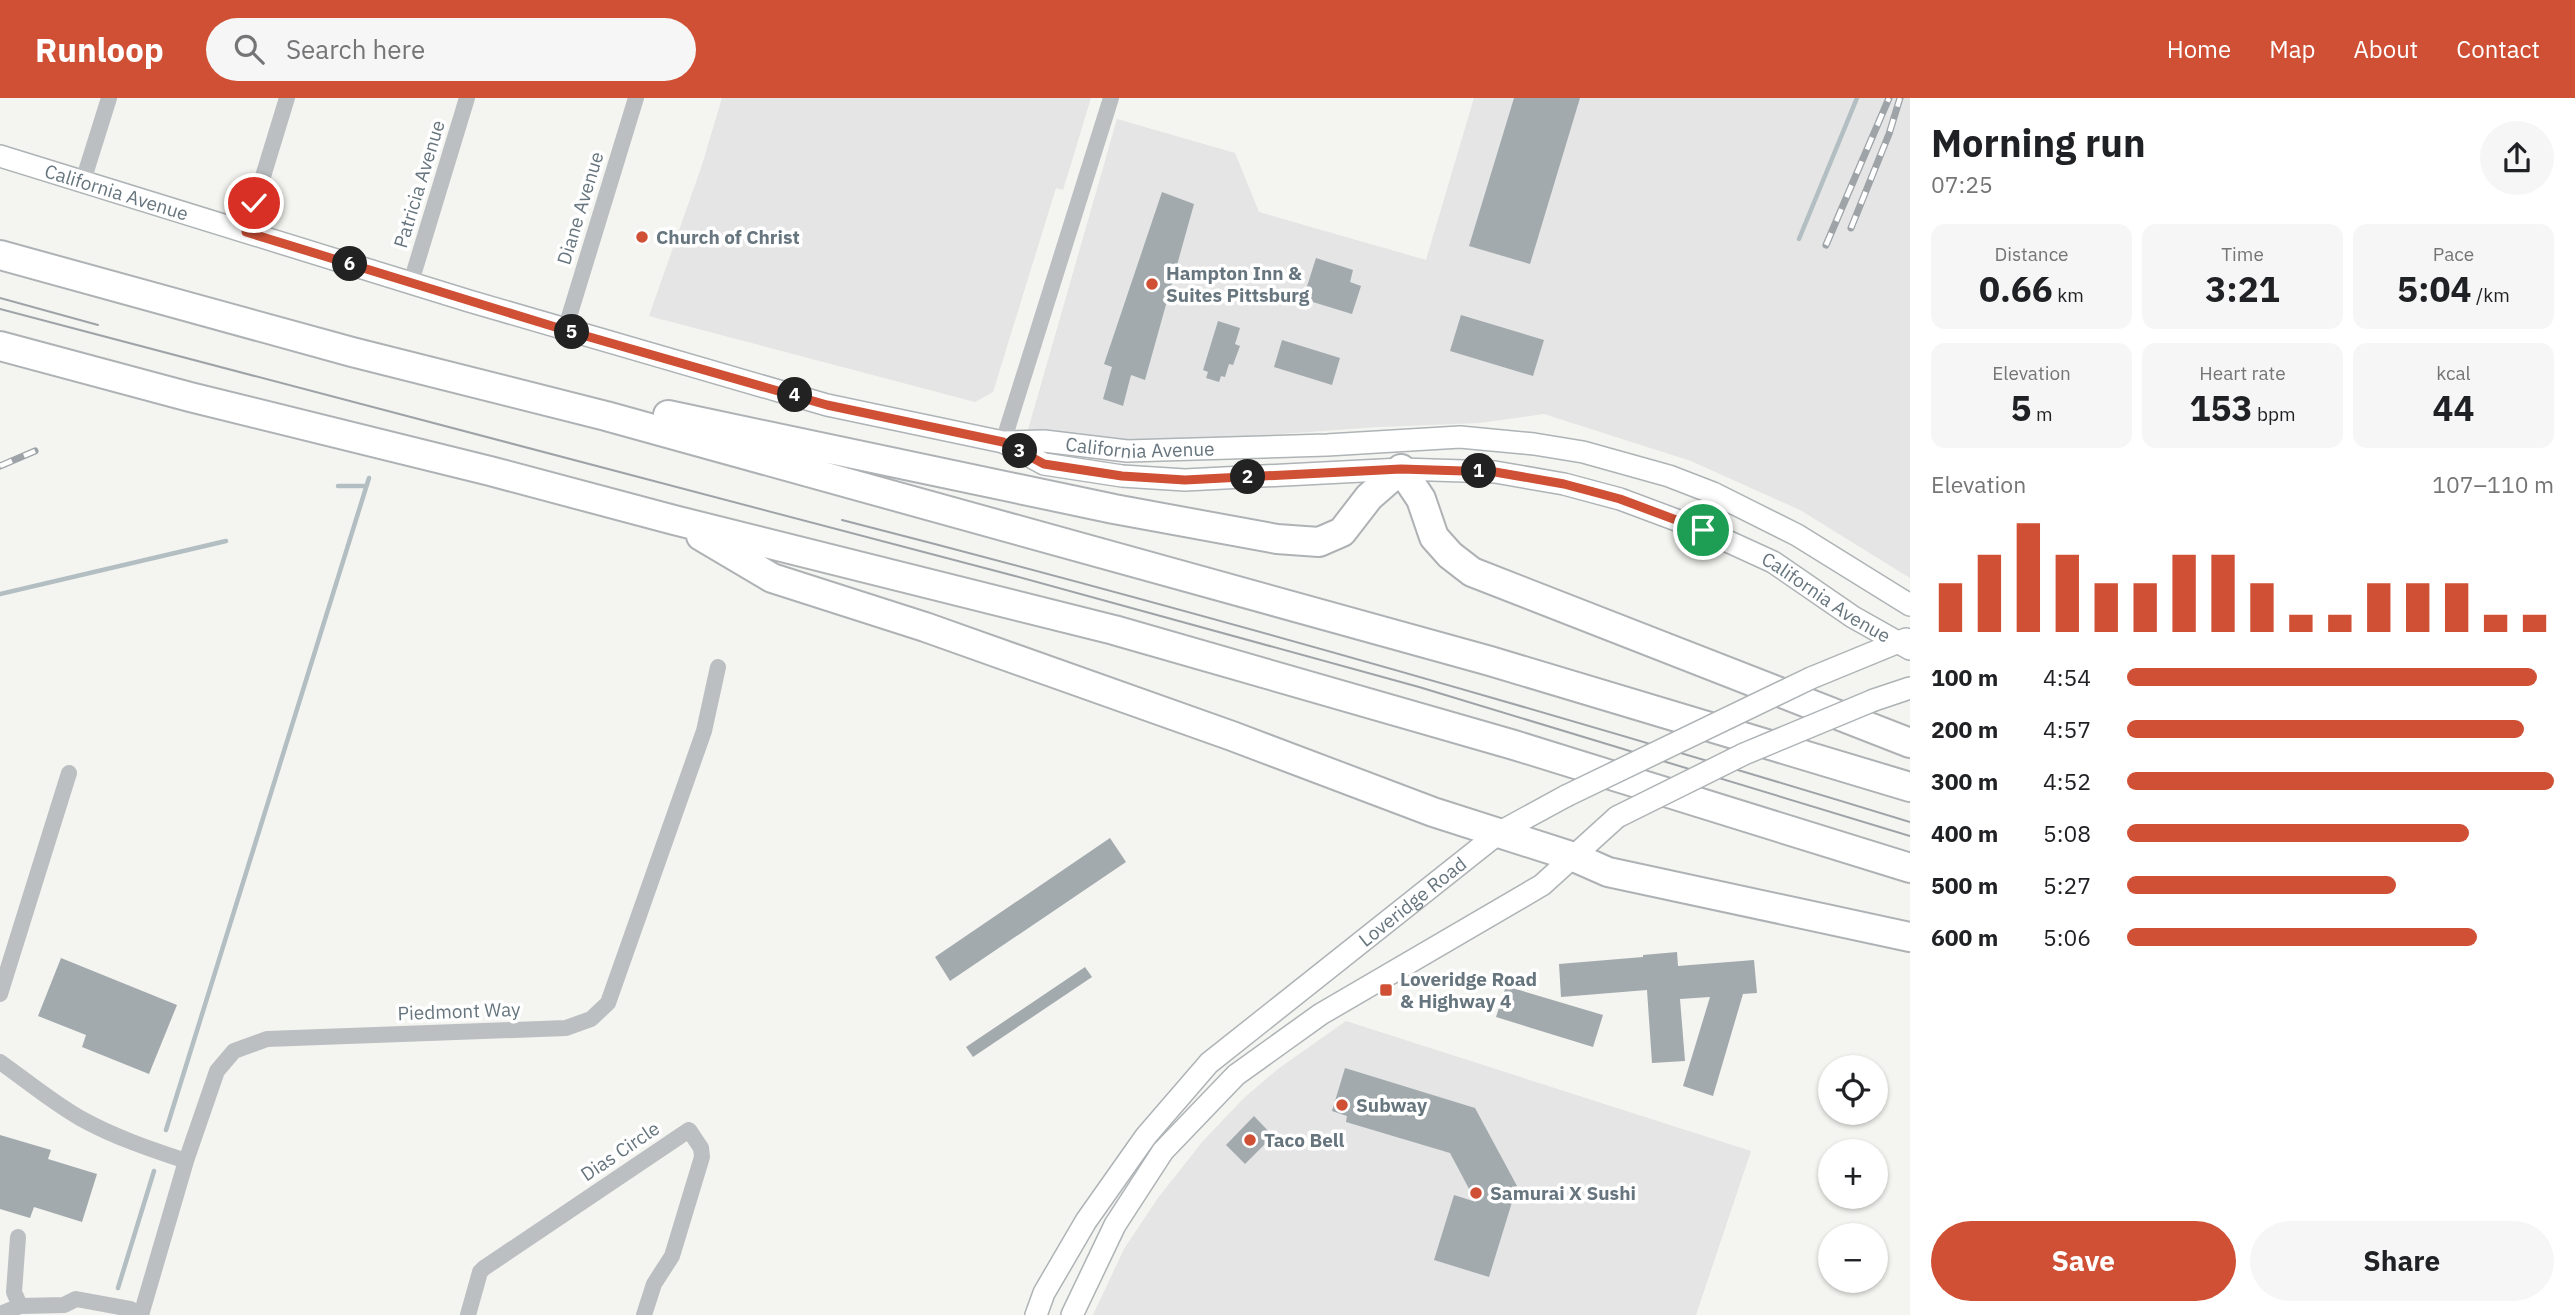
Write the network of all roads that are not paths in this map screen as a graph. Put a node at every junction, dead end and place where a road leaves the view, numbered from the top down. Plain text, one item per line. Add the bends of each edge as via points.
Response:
1 (109, 98) edge
2 (287, 98) edge
3 (467, 98) edge
4 (636, 98) edge
5 (1111, 98) edge
6 (0, 156) edge
7 (83, 181) junction
8 (246, 232) junction
9 (0, 254) edge
10 (411, 282) junction
11 (565, 330) junction
12 (0, 346) edge
13 (606, 416) junction
14 (1003, 442) junction
15 (1401, 469) junction
16 (674, 520) junction
17 (1910, 605) edge
18 (1906, 643) edge
19 (718, 667) dead end
20 (1910, 688) edge
21 (1910, 743) edge
22 (69, 773) dead end
23 (1910, 787) edge
24 (1500, 832) junction
25 (1574, 857) junction
26 (1910, 868) edge
27 (1910, 937) edge
28 (0, 994) edge
29 (0, 1062) edge
30 (186, 1161) junction
31 (18, 1237) dead end
32 (20, 1306) junction
33 (69, 1310) edge
34 (0, 1314) edge
35 (139, 1315) edge
36 (468, 1315) edge
37 (644, 1315) edge
38 (1036, 1315) edge
39 (1072, 1315) edge

1 - 7 street
2 - 8 street
3 - 10 street, Patricia Avenue
4 - 11 street, Diane Avenue
5 - 14 street
6 - 7 main road, California Avenue
7 - 8 main road, California Avenue
8 - 10 main road, California Avenue
9 - 13 highway
10 - 11 main road, California Avenue
11 - 14 main road, California Avenue via 827,405
12 - 16 highway
13 - 15 highway via 651,412 1114,509 1277,539 1320,542 1342,532 1369,497
13 - 23 highway via 1490,660
14 - 15 main road, California Avenue via 1044,464 1135,477 1185,480
14 - 17 main road, California Avenue via 1044,441 1127,451 1460,437 1583,452 1713,493 1797,535
15 - 18 main road, California Avenue via 1495,472 1620,499 1773,562 1853,617
15 - 21 highway via 1421,499 1434,537 1472,572
16 - 24 highway via 772,578 925,627 1433,812
16 - 26 highway via 1114,630 1514,744
18 - 24 main road, Loveridge Road, bridge via 1811,678
19 - 30 street, Piedmont Way via 704,731 608,1003 591,1019 566,1028 267,1039 234,1051 217,1070
20 - 25 main road, bridge via 1744,754 1617,817
22 - 28 street
24 - 25 highway
24 - 38 main road, Loveridge Road via 1209,1063 1146,1136 1086,1221
25 - 27 highway via 1608,872
25 - 39 main road via 1542,885 1321,1014 1236,1075 1163,1152 1115,1225
29 - 30 street via 92,1124
30 - 35 street, Piedmont Way
31 - 32 street via 14,1292
32 - 33 street
32 - 34 street
33 - 35 street via 76,1299 131,1309
36 - 37 street, Dias Circle via 484,1268 690,1130 702,1157 672,1256 654,1284

